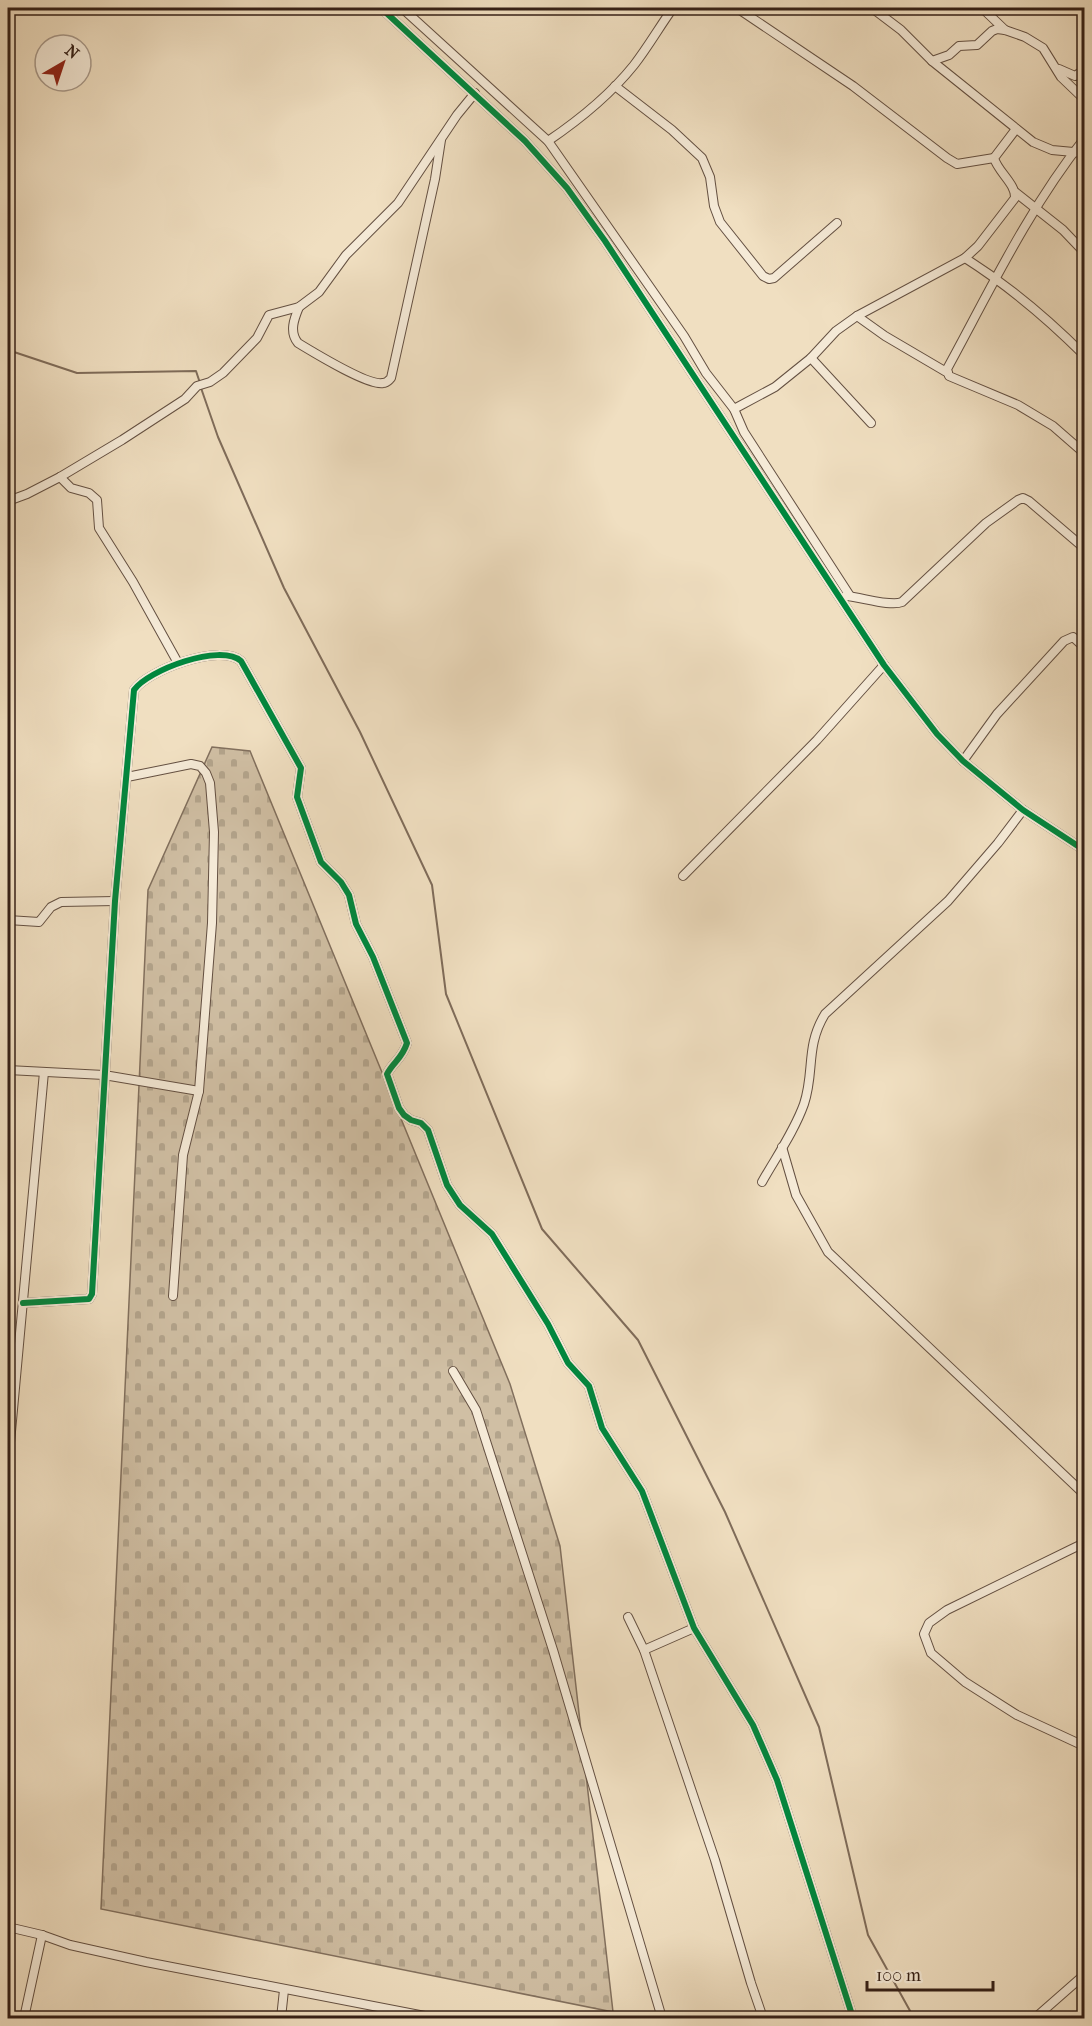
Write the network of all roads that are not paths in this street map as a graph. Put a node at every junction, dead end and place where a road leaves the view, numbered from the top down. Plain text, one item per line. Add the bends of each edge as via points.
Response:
1 (381, 8) edge
2 (402, 8) edge
3 (673, 8) edge
4 (737, 8) edge
5 (872, 8) edge
6 (982, 8) edge
7 (1005, 30) junction
8 (932, 61) junction
9 (1058, 69) junction
10 (1084, 70) edge
11 (615, 86) junction
12 (475, 93) junction
13 (1084, 99) edge
14 (1016, 129) junction
15 (1084, 139) edge
16 (441, 140) junction
17 (548, 141) junction
18 (1075, 151) junction
19 (1084, 153) edge
20 (994, 158) junction
21 (1015, 192) junction
22 (1035, 208) junction
23 (837, 223) dead end
24 (1084, 252) edge
25 (964, 258) junction
26 (997, 278) junction
27 (299, 307) junction
28 (857, 316) junction
29 (1084, 355) edge
30 (811, 358) junction
31 (948, 373) junction
32 (734, 409) junction
33 (871, 423) dead end
34 (1084, 453) edge
35 (60, 477) junction
36 (8, 501) edge
37 (1084, 548) edge
38 (839, 596) junction
39 (850, 596) junction
40 (1084, 646) edge
41 (178, 663) junction
42 (884, 665) junction
43 (963, 761) junction
44 (127, 777) junction
45 (1023, 810) junction
46 (1084, 850) edge
47 (683, 876) dead end
48 (115, 901) junction
49 (8, 921) edge
50 (8, 1070) edge
51 (44, 1072) junction
52 (104, 1075) junction
53 (199, 1090) junction
54 (782, 1147) junction
55 (762, 1182) dead end
56 (173, 1296) dead end
57 (23, 1303) junction
58 (453, 1371) dead end
59 (8, 1464) edge
60 (1084, 1494) edge
61 (1084, 1543) edge
62 (628, 1617) dead end
63 (694, 1628) junction
64 (644, 1650) junction
65 (1084, 1746) edge
66 (8, 1927) edge
67 (42, 1935) junction
68 (1084, 1976) edge
69 (284, 1990) junction
70 (400, 2015) edge
71 (24, 2019) edge
72 (280, 2019) edge
73 (435, 2019) edge
74 (662, 2019) edge
75 (763, 2019) edge
76 (853, 2019) edge
77 (1035, 2019) edge

1 - 12 street
2 - 17 street
3 - 11 street
4 - 20 street via 853,86 957,164
5 - 8 street
6 - 7 street
7 - 8 street via 992,31 977,45 959,46
7 - 9 street via 1035,42
8 - 14 street
9 - 10 street via 1075,76
9 - 13 street
11 - 17 street
11 - 23 street via 702,158 720,222 763,276 774,278
12 - 16 street
12 - 38 street via 525,141 586,214
14 - 18 street via 1045,148
14 - 20 street
15 - 18 street
16 - 27 street via 398,203 346,255 320,292
16 - 27 street via 391,378 381,384 364,378 298,343 293,329
17 - 32 street
18 - 19 street
18 - 22 street
20 - 21 street
21 - 22 street
21 - 25 street via 1013,201
22 - 24 street
22 - 26 street
25 - 26 street
25 - 28 street
26 - 29 street
26 - 31 street
27 - 35 street via 269,315 257,338 210,382 197,386 185,399
28 - 30 street via 836,331
28 - 31 street
30 - 32 street via 775,387
30 - 33 street
31 - 34 street via 1018,405 1053,426
32 - 39 street via 749,440
35 - 36 street
35 - 41 street via 71,488 89,492 97,500 99,528
37 - 39 street via 1023,498 986,523 902,602 891,604
38 - 39 street
38 - 42 street
40 - 43 street via 1073,637 1064,641 997,714
41 - 44 street via 139,683 134,690
41 - 63 street via 226,654 236,657 301,768 297,797 321,862 349,895 356,924 407,1043 402,1057 387,1070 399,1108 428,1130 447,1185 460,1205 492,1234 568,1363 589,1386 603,1428 642,1491
42 - 43 street
42 - 47 street via 817,740
43 - 45 street
44 - 48 street
44 - 53 street via 191,764 200,766 210,783 214,832 212,923
45 - 46 street
45 - 54 street via 948,901 825,1014 811,1046 804,1103
48 - 49 street via 61,902 51,907 39,922
48 - 52 street
50 - 51 street
51 - 52 street
51 - 57 street
52 - 53 street
52 - 57 street via 91,1296
53 - 56 street via 183,1155
54 - 55 street
54 - 60 street via 796,1195 828,1252
57 - 59 street
58 - 74 street via 476,1410 553,1650
61 - 65 street via 947,1610 929,1623 924,1634 932,1653 965,1682 1017,1715
62 - 64 street
63 - 64 street
63 - 76 street via 753,1725 777,1780
64 - 75 street via 715,1860
66 - 67 street
67 - 69 street via 81,1948
67 - 71 street
68 - 77 street
69 - 70 street
69 - 72 street
70 - 73 street

